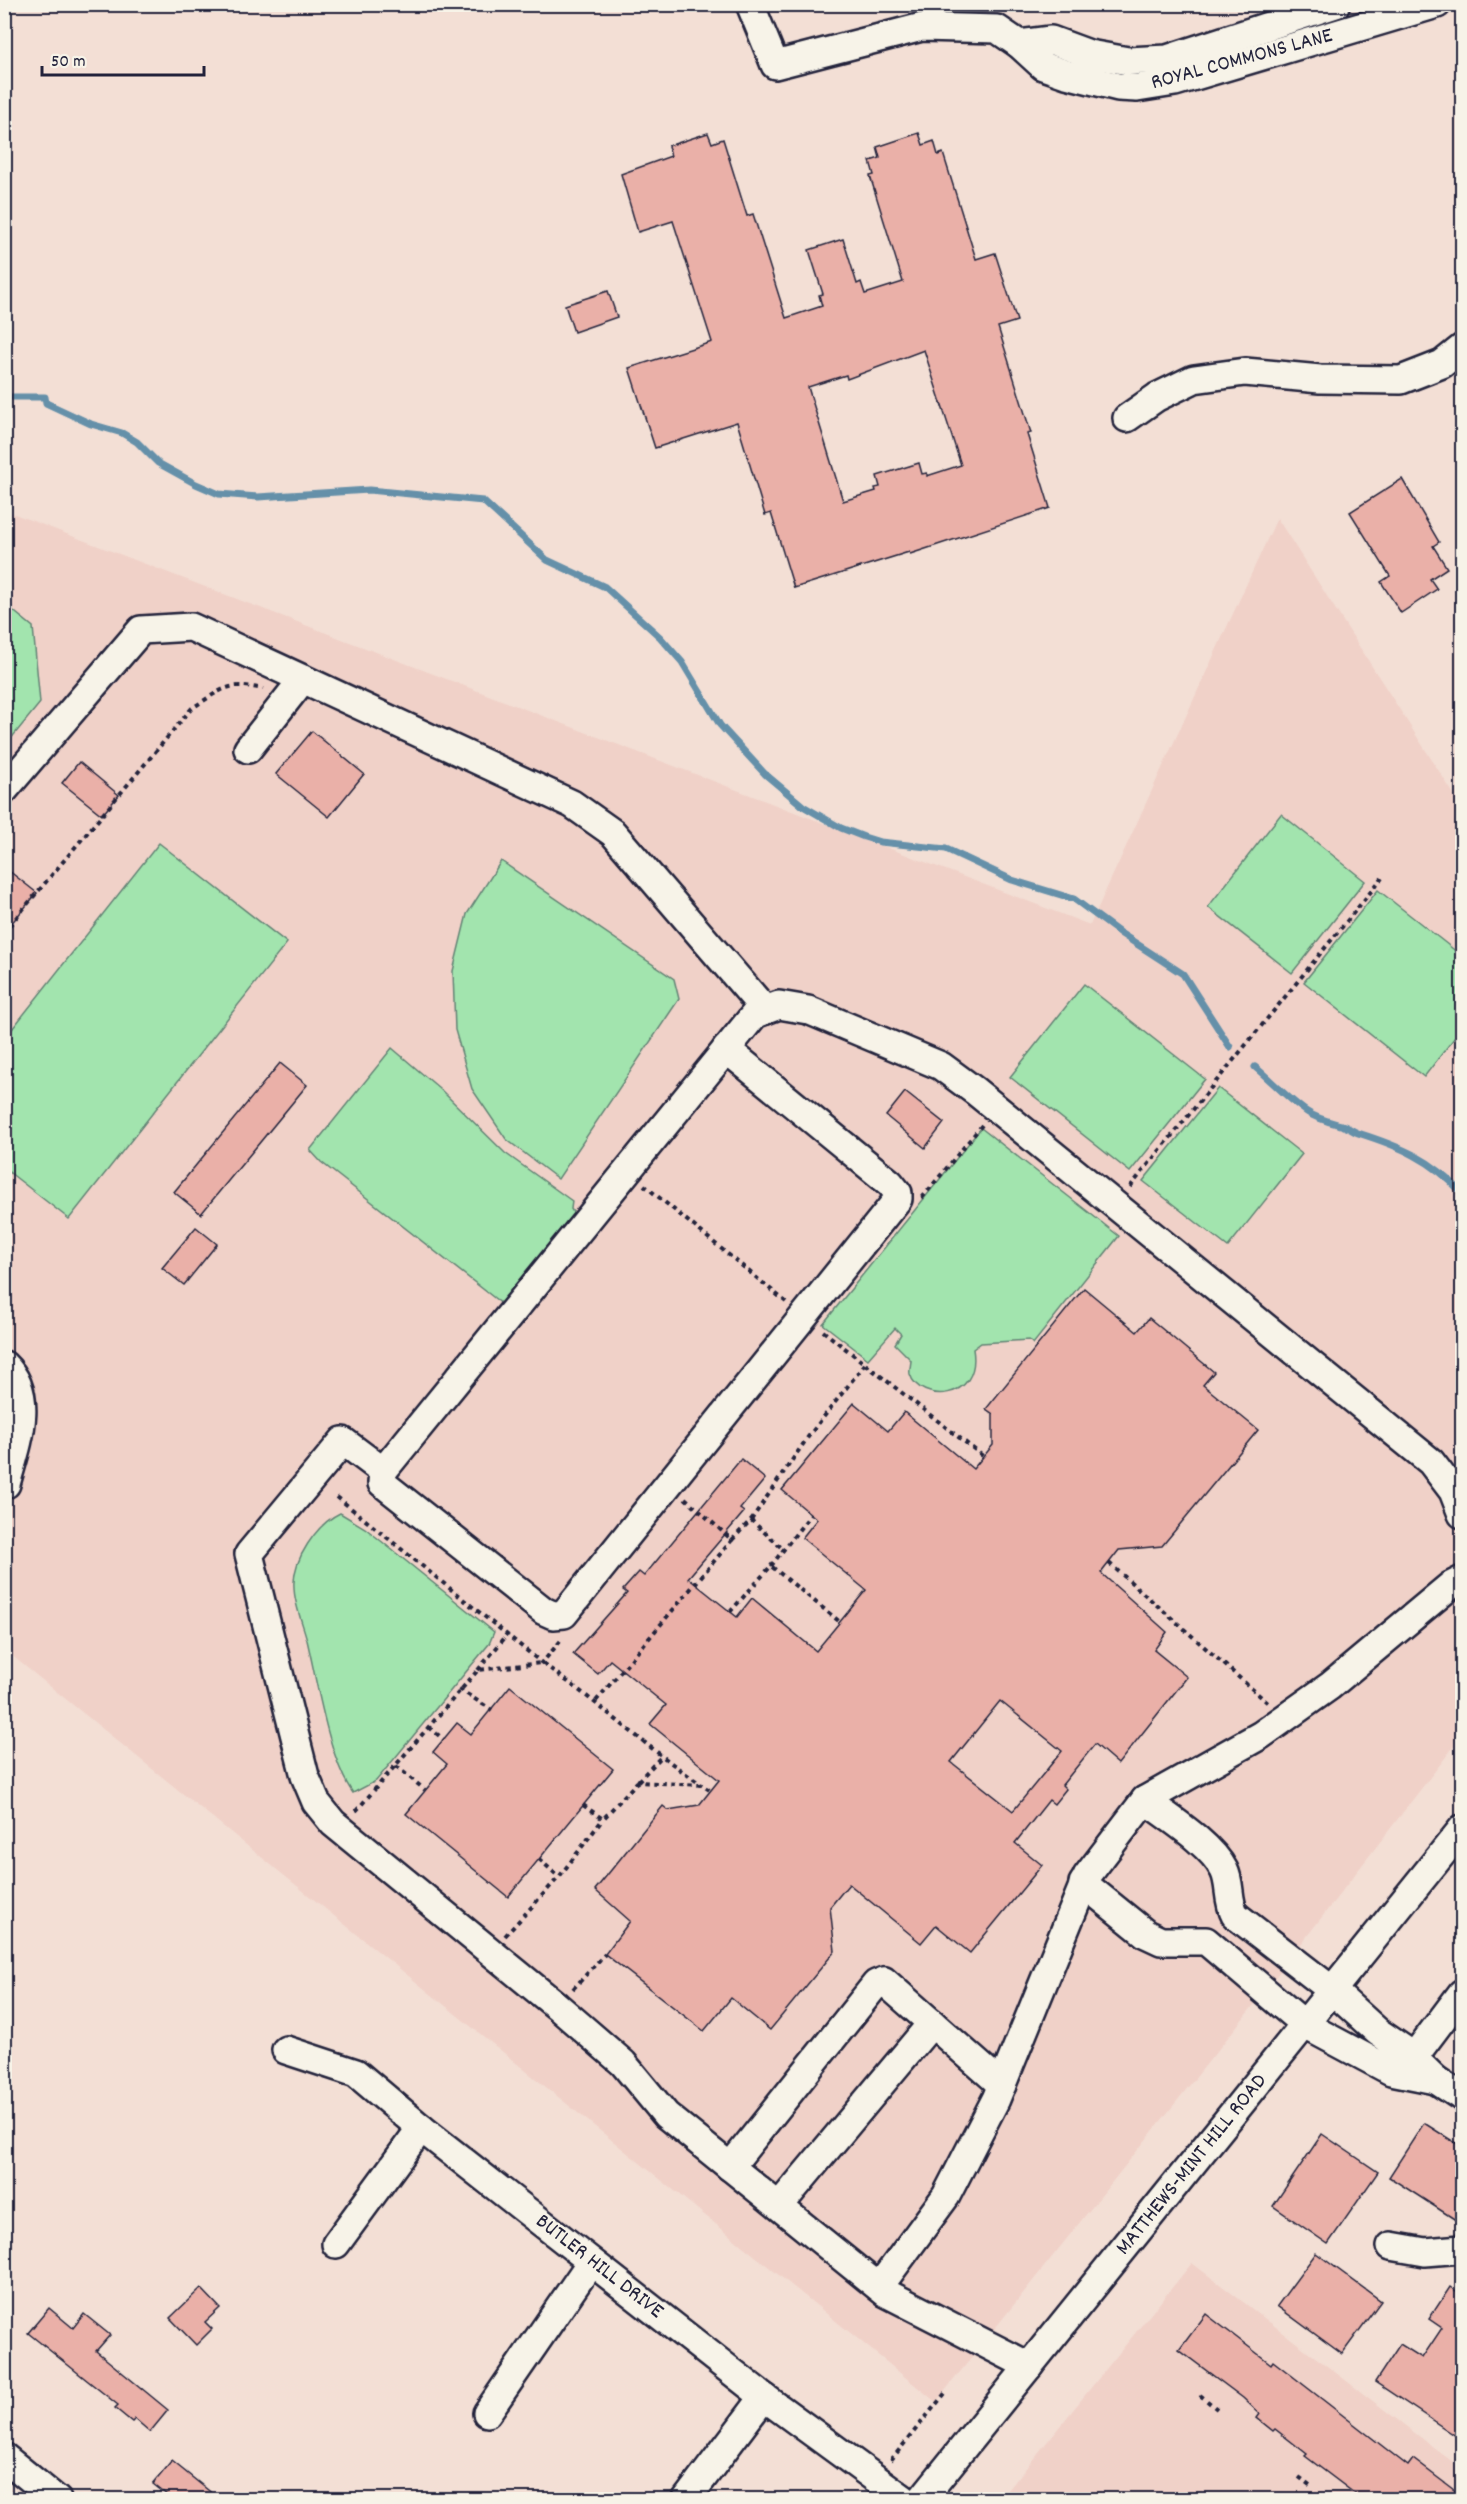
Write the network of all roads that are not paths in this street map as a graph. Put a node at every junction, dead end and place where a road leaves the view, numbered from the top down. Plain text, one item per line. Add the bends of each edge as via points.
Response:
1 (750, 4) edge
2 (1336, 4) edge
3 (1437, 4) edge
4 (1291, 11) edge
5 (1019, 44) junction
6 (1303, 44) junction
7 (1462, 348) edge
8 (1127, 418) dead end
9 (297, 687) junction
10 (248, 749) dead end
11 (4, 790) edge
12 (765, 1010) junction
13 (726, 1049) junction
14 (4, 1365) edge
15 (383, 1471) junction
16 (6, 1484) edge
17 (1462, 1514) edge
18 (1462, 1580) edge
19 (1145, 1800) junction
20 (1462, 1829) edge
21 (1083, 1883) junction
22 (1229, 1904) junction
23 (1194, 1941) junction
24 (1333, 1991) junction
25 (1462, 1993) edge
26 (932, 2023) junction
27 (1305, 2025) junction
28 (286, 2050) dead end
29 (1413, 2058) junction
30 (1436, 2080) junction
31 (1002, 2085) junction
32 (1462, 2097) edge
33 (421, 2127) junction
34 (730, 2167) junction
35 (778, 2206) junction
36 (336, 2244) dead end
37 (1391, 2246) dead end
38 (1462, 2249) edge
39 (591, 2262) junction
40 (879, 2287) junction
41 (1029, 2366) junction
42 (764, 2397) junction
43 (487, 2413) dead end
44 (4, 2457) edge
45 (57, 2499) edge
46 (686, 2499) edge
47 (905, 2499) edge
48 (921, 2499) edge

1 - 5 street, ROYAL COMMONS LANE via 775,64 922,27 997,29
2 - 4 street, ROYAL COMMONS LANE
3 - 6 street, ROYAL COMMONS LANE
4 - 5 street, ROYAL COMMONS LANE via 1167,59 1128,61 1089,54 1051,40
4 - 6 street
5 - 6 street, ROYAL COMMONS LANE via 1043,66 1059,72 1137,88 1175,82
7 - 8 street via 1442,364 1401,380 1320,379 1245,372 1194,380 1157,397
9 - 10 street
9 - 11 street via 191,627 141,630
9 - 12 street via 580,809 613,833
12 - 13 street via 754,1014
12 - 17 street via 779,1005 808,1011 941,1066 1431,1462 1453,1491
13 - 15 street
13 - 15 street via 890,1183 898,1199 564,1614 544,1611 526,1597 382,1483
14 - 16 street via 21,1392 21,1431
15 - 34 street via 343,1441 249,1554 305,1776 316,1803 339,1829 623,2063 666,2115
18 - 19 street via 1330,1686 1261,1735
19 - 21 street
19 - 22 street via 1217,1857 1226,1874
20 - 24 street, MATTHEWS-MINT HILL ROAD
21 - 23 street via 1146,1934 1161,1941
21 - 31 street
22 - 23 street via 1225,1921
22 - 24 street via 1235,1915
23 - 27 street via 1206,1941
24 - 27 street, MATTHEWS-MINT HILL ROAD
24 - 29 street
25 - 29 street
26 - 31 street
26 - 34 street via 884,1981 876,1984
26 - 35 street
27 - 30 street via 1391,2071
27 - 41 street, MATTHEWS-MINT HILL ROAD
28 - 33 street, BUTLER HILL DRIVE via 356,2073
29 - 30 street
30 - 32 street
31 - 40 street via 946,2196
33 - 36 street
33 - 39 street, BUTLER HILL DRIVE
34 - 35 street
35 - 40 street
37 - 38 street via 1425,2252
39 - 42 street, BUTLER HILL DRIVE
39 - 43 street
40 - 41 street
41 - 48 street, MATTHEWS-MINT HILL ROAD
42 - 46 street
42 - 47 street, BUTLER HILL DRIVE
44 - 45 street

